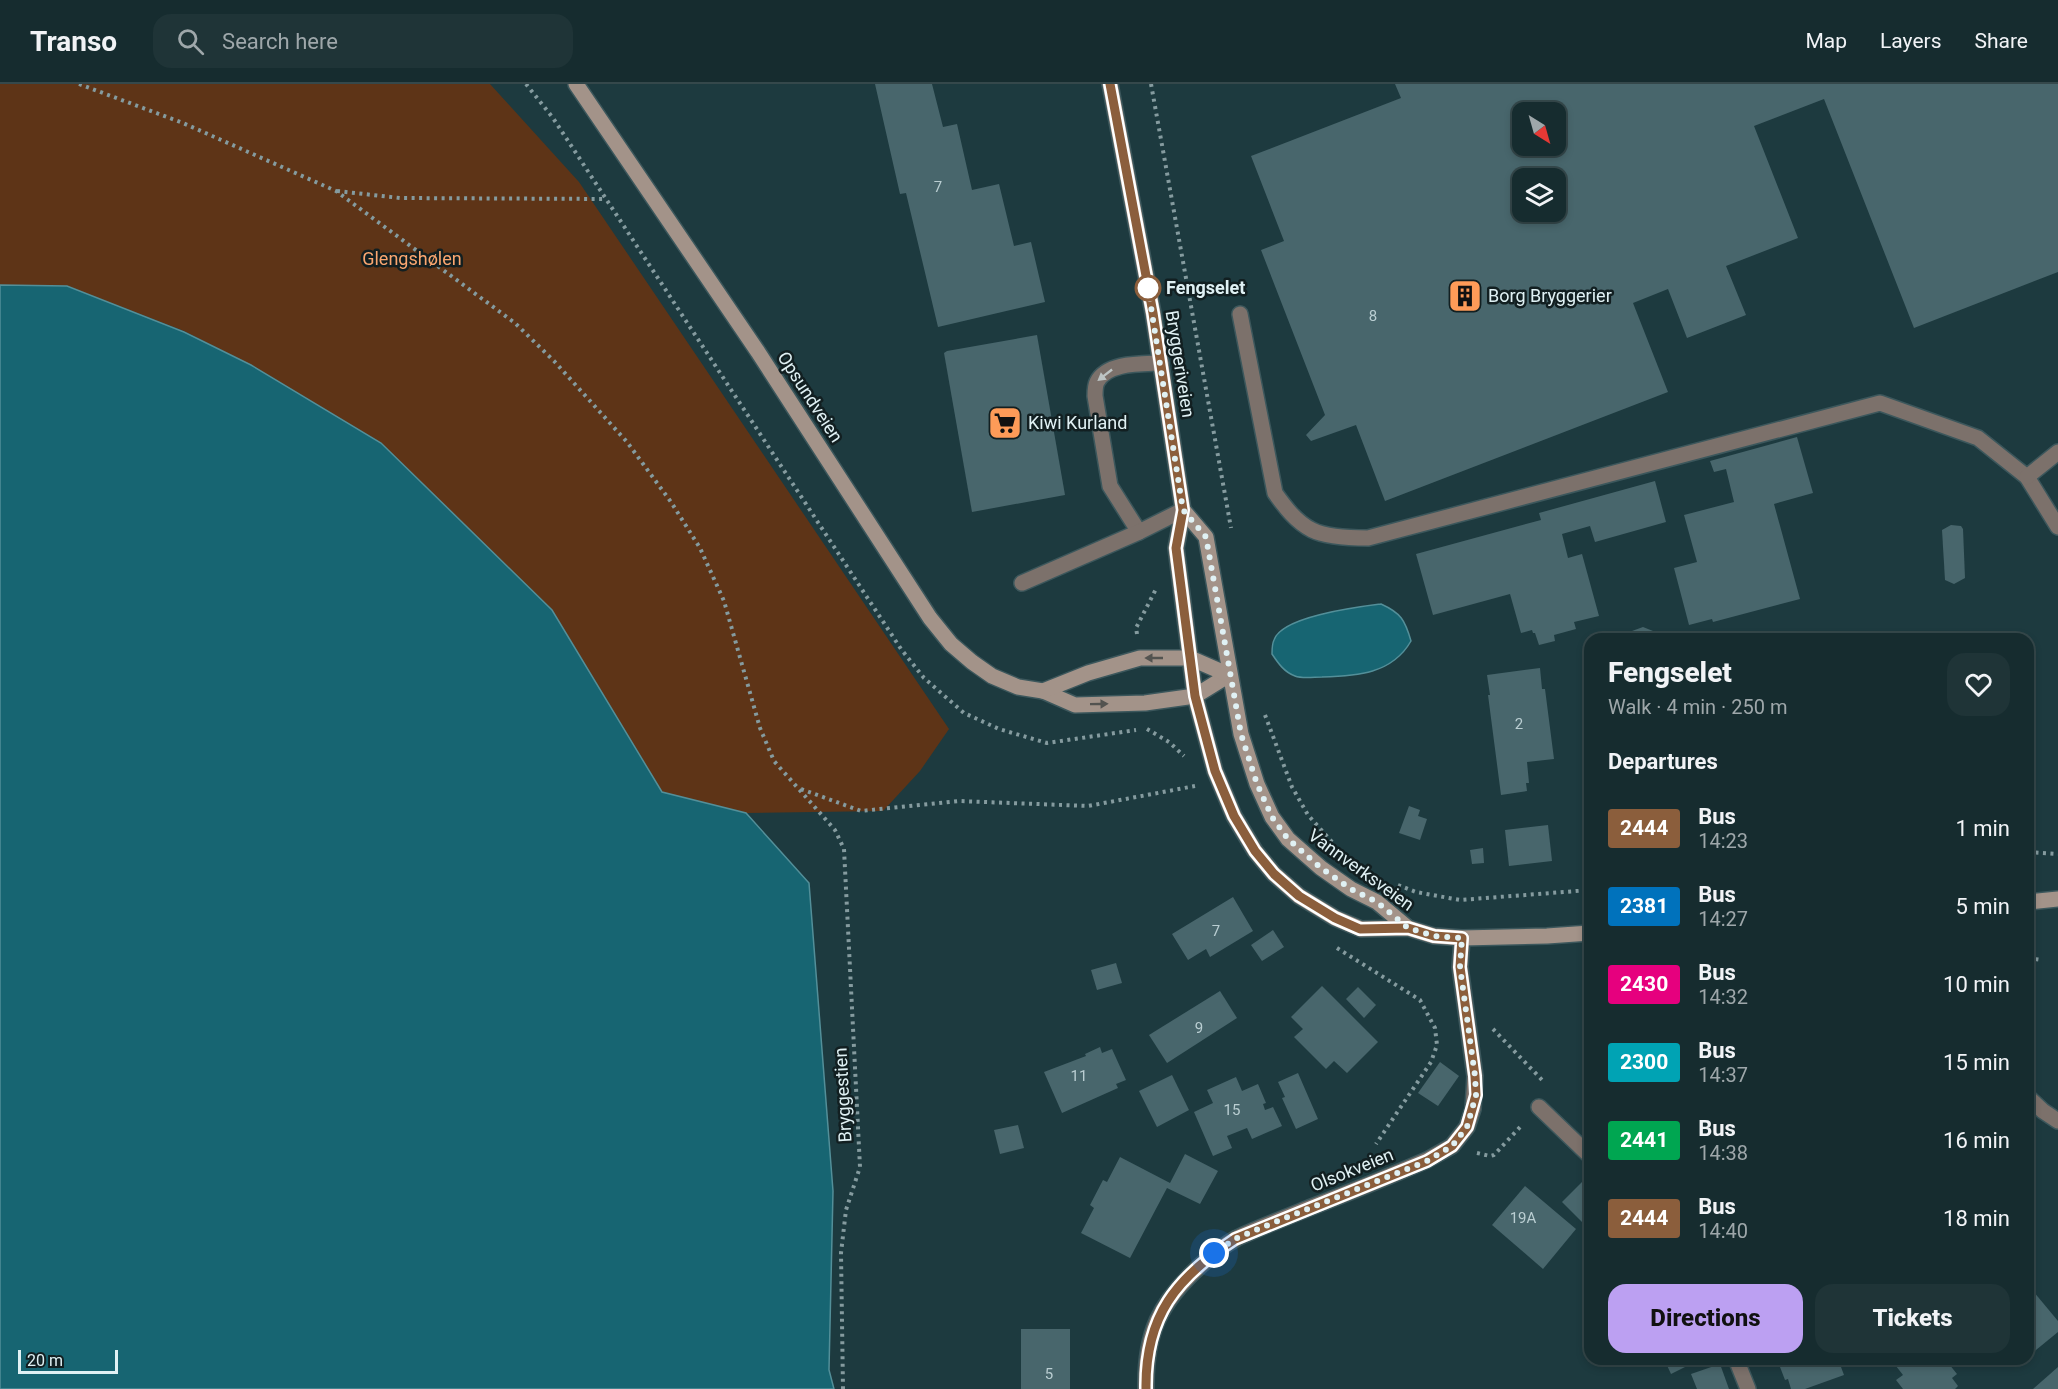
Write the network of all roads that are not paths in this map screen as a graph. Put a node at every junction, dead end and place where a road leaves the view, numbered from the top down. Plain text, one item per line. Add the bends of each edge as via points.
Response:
1 (576, 84) edge
2 (1110, 84) edge
3 (1240, 314) dead end
4 (1161, 363) junction
5 (2058, 452) edge
6 (2026, 477) junction
7 (1183, 510) junction
8 (2058, 527) edge
9 (1139, 532) junction
10 (1022, 583) dead end
11 (1190, 657) junction
12 (1229, 675) junction
13 (1043, 691) junction
14 (1195, 696) junction
15 (2058, 899) edge
16 (2034, 901) edge
17 (1408, 928) junction
18 (1584, 933) edge
19 (1462, 938) junction
20 (2034, 1103) edge
21 (1543, 1111) road end
22 (2058, 1120) edge
23 (1584, 1150) edge
24 (1738, 1365) edge
25 (1146, 1389) edge
26 (1748, 1389) edge

1 - 13 main road, Opsundveien via 758,352 930,618 951,644 992,676 1018,687
2 - 4 main road, Bryggeriveien
3 - 6 street via 1275,493 1289,513 1312,531 1368,538 1880,404 1978,438
4 - 7 main road, Bryggeriveien
4 -> 9 street via 1114,369 1104,374 1095,388 1110,486
5 - 6 street
6 - 8 street
7 - 9 street
7 - 11 main road, Bryggeriveien via 1176,548
7 - 12 main road via 1206,537
9 - 10 street
11 - 12 main road
11 -> 13 main road via 1140,658
11 - 14 main road, Vannverksveien
12 - 14 main road, Opsundveien
12 - 17 main road, Vannverksveien via 1241,734 1272,817 1288,839 1321,868 1377,902
13 -> 14 main road, Opsundveien via 1075,705 1146,704
14 - 17 main road, Vannverksveien via 1215,771 1234,816 1274,874 1299,896 1360,929
15 - 16 main road
17 - 19 main road, Vannverksveien via 1434,936
18 - 19 main road, Vannverksveien
19 - 25 street, Olsokveien via 1460,967 1476,1095 1467,1127 1452,1146 1427,1161 1235,1239 1214,1253 1163,1307 1148,1349
20 - 22 street
21 - 23 street
24 - 26 street

